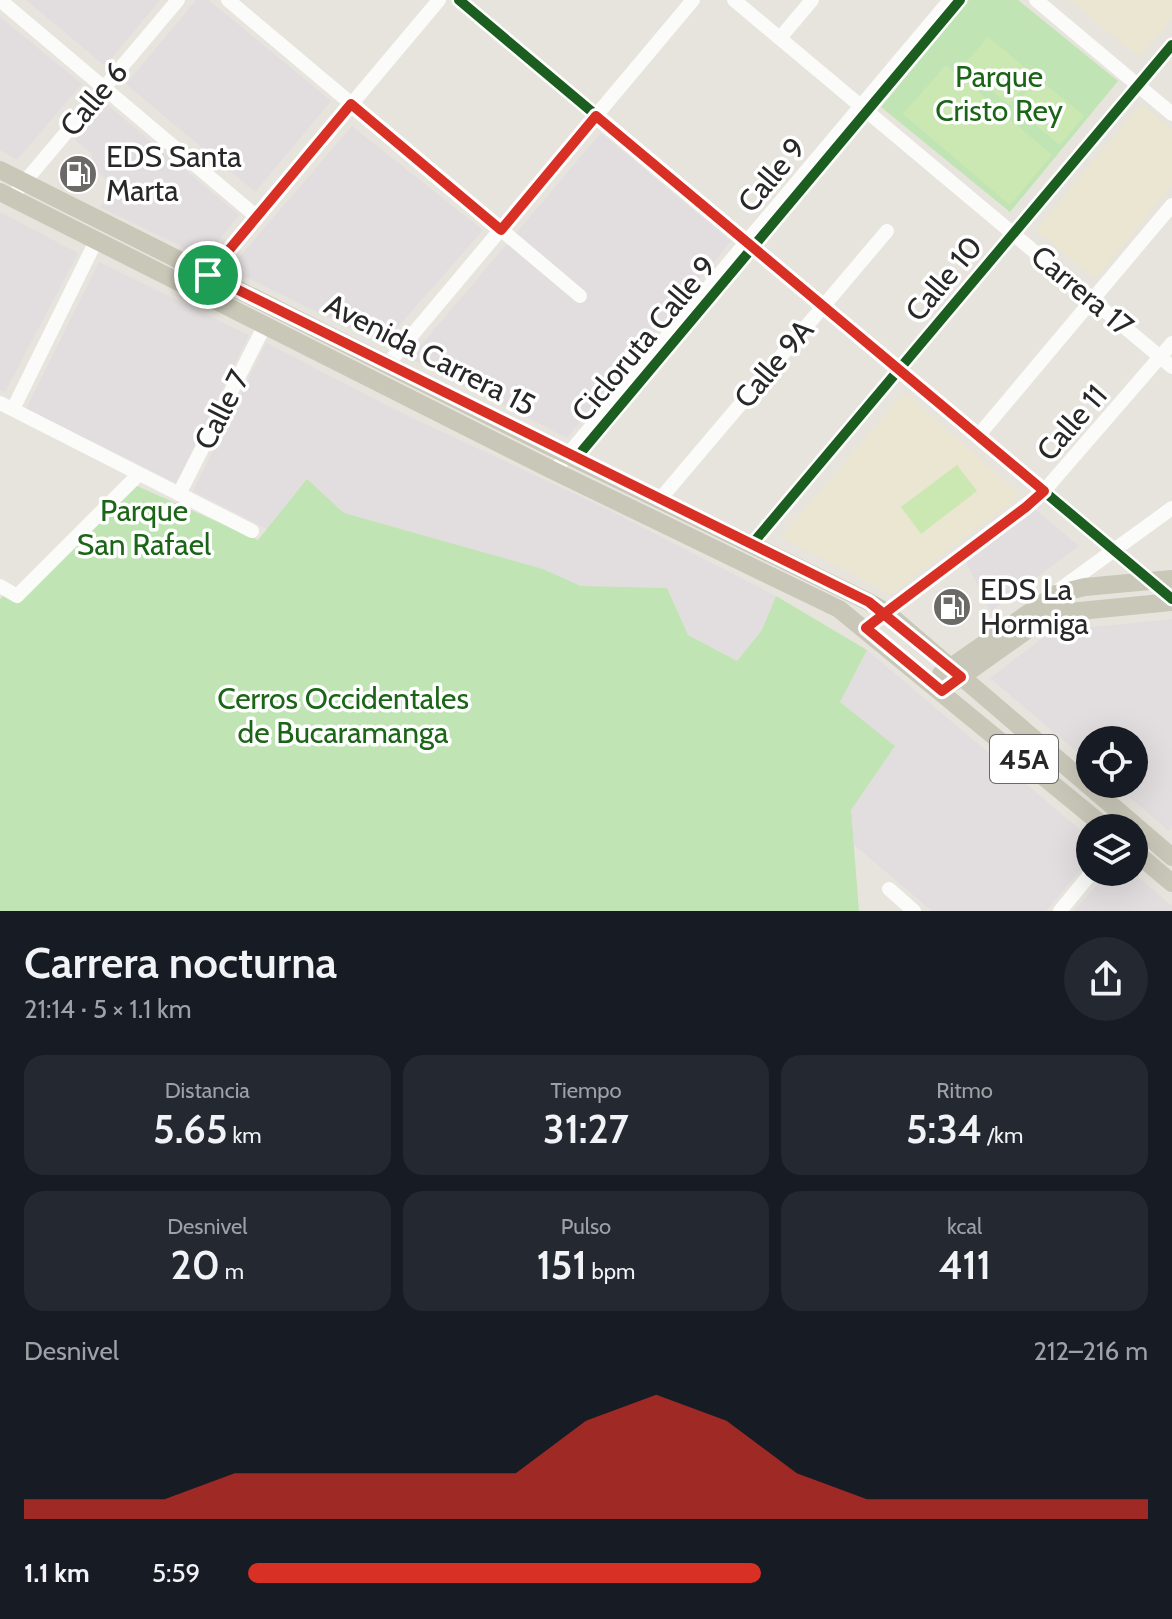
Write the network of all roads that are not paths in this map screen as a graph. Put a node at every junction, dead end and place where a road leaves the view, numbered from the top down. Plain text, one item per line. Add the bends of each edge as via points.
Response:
1 (0, 0) edge
2 (178, 0) edge
3 (228, 0) edge
4 (439, 0) edge
5 (459, 0) edge
6 (693, 0) edge
7 (734, 0) edge
8 (812, 0) edge
9 (950, 0) edge
10 (1036, 0) edge
11 (780, 38) junction
12 (1172, 45) edge
13 (1138, 85) junction
14 (103, 87) junction
15 (351, 104) junction
16 (861, 106) junction
17 (1172, 114) edge
18 (596, 116) junction
19 (0, 170) edge
20 (11, 191) edge
21 (1172, 205) edge
22 (257, 217) junction
23 (501, 230) junction
24 (887, 231) dead end
25 (1013, 234) junction
26 (96, 241) junction
27 (747, 242) junction
28 (208, 275) junction
29 (580, 296) dead end
30 (1092, 300) junction
31 (823, 306) junction
32 (265, 325) junction
33 (1172, 343) edge
34 (1166, 362) edge
35 (387, 365) junction
36 (899, 370) junction
37 (6, 406) edge
38 (978, 436) junction
39 (568, 455) junction
40 (554, 471) junction
41 (139, 474) junction
42 (1044, 491) junction
43 (179, 494) junction
44 (661, 498) junction
45 (1172, 508) edge
46 (252, 531) dead end
47 (753, 543) junction
48 (1114, 550) junction
49 (1172, 579) edge
50 (1151, 581) junction
51 (0, 586) edge
52 (1048, 598) junction
53 (1172, 600) edge
54 (886, 612) junction
55 (866, 628) junction
56 (956, 672) junction
57 (936, 686) junction
58 (1089, 814) edge
59 (1171, 853) edge
60 (1148, 863) edge
61 (1172, 883) edge
62 (1081, 886) edge
63 (889, 889) dead end
64 (914, 911) edge
65 (1060, 911) edge

1 - 14 street
2 - 14 street, Calle 6
3 - 15 street
4 - 15 street
5 - 18 street
6 - 18 street
7 - 11 street, Carrera 17
8 - 11 street
9 - 16 street, Calle 9
10 - 13 street
11 - 16 street, Carrera 17
12 - 13 street, Calle 10
13 - 17 street
13 - 25 street, Calle 10
14 - 20 street, Calle 6
14 - 22 street
15 - 22 street
15 - 23 street
16 - 25 street, Carrera 17
16 - 27 street, Calle 9
18 - 23 street
18 - 27 street
19 - 20 main road, Avenida Carrera 15 / 45A
20 - 26 main road, Avenida Carrera 15 / 45A
20 - 28 main road, Avenida Carrera 15 / 45A
21 - 30 street
22 - 28 street
23 - 29 street
23 - 35 street
24 - 31 street, Calle 9A
25 - 30 street, Carrera 17
25 - 36 street, Calle 10
26 - 32 main road, Avenida Carrera 15 / 45A
26 - 37 street
27 - 31 street
27 - 39 street, Calle 9
28 - 35 main road, Avenida Carrera 15 / 45A
30 - 34 street, Carrera 17
30 - 38 street
31 - 36 street
31 - 44 street, Calle 9A
32 - 40 main road, Avenida Carrera 15 / 45A
32 - 43 street, Calle 7
33 - 34 street, Calle 11
34 - 42 street, Calle 11
35 - 39 main road, Avenida Carrera 15 / 45A
36 - 38 street
36 - 47 street, Calle 10
37 - 41 street
38 - 42 street
39 - 40 street, Calle 9
39 - 44 main road, Avenida Carrera 15 / 45A
40 - 55 main road, Avenida Carrera 15 / 45A via 804,590
41 - 43 street
41 - 51 street via 17,596
42 - 48 street
42 - 54 street, Calle 11
43 - 46 street
44 - 47 main road, Avenida Carrera 15 / 45A
45 - 48 street
47 - 54 main road, Avenida Carrera 15 / 45A
48 - 50 street
48 - 52 street
49 - 50 main road
50 - 52 main road via 1085,587
50 - 53 street
52 - 56 main road
53 - 56 main road via 1059,613
54 - 55 street, Calle 11
54 - 56 main road, Avenida Carrera 15 / 45A
55 - 57 main road, Avenida Carrera 15 / 45A
56 - 57 main road
56 - 59 main road, Avenida Carrera 15 / 45A
57 - 58 main road, Avenida Carrera 15 / 45A
60 - 61 main road
62 - 65 street
63 - 64 street

